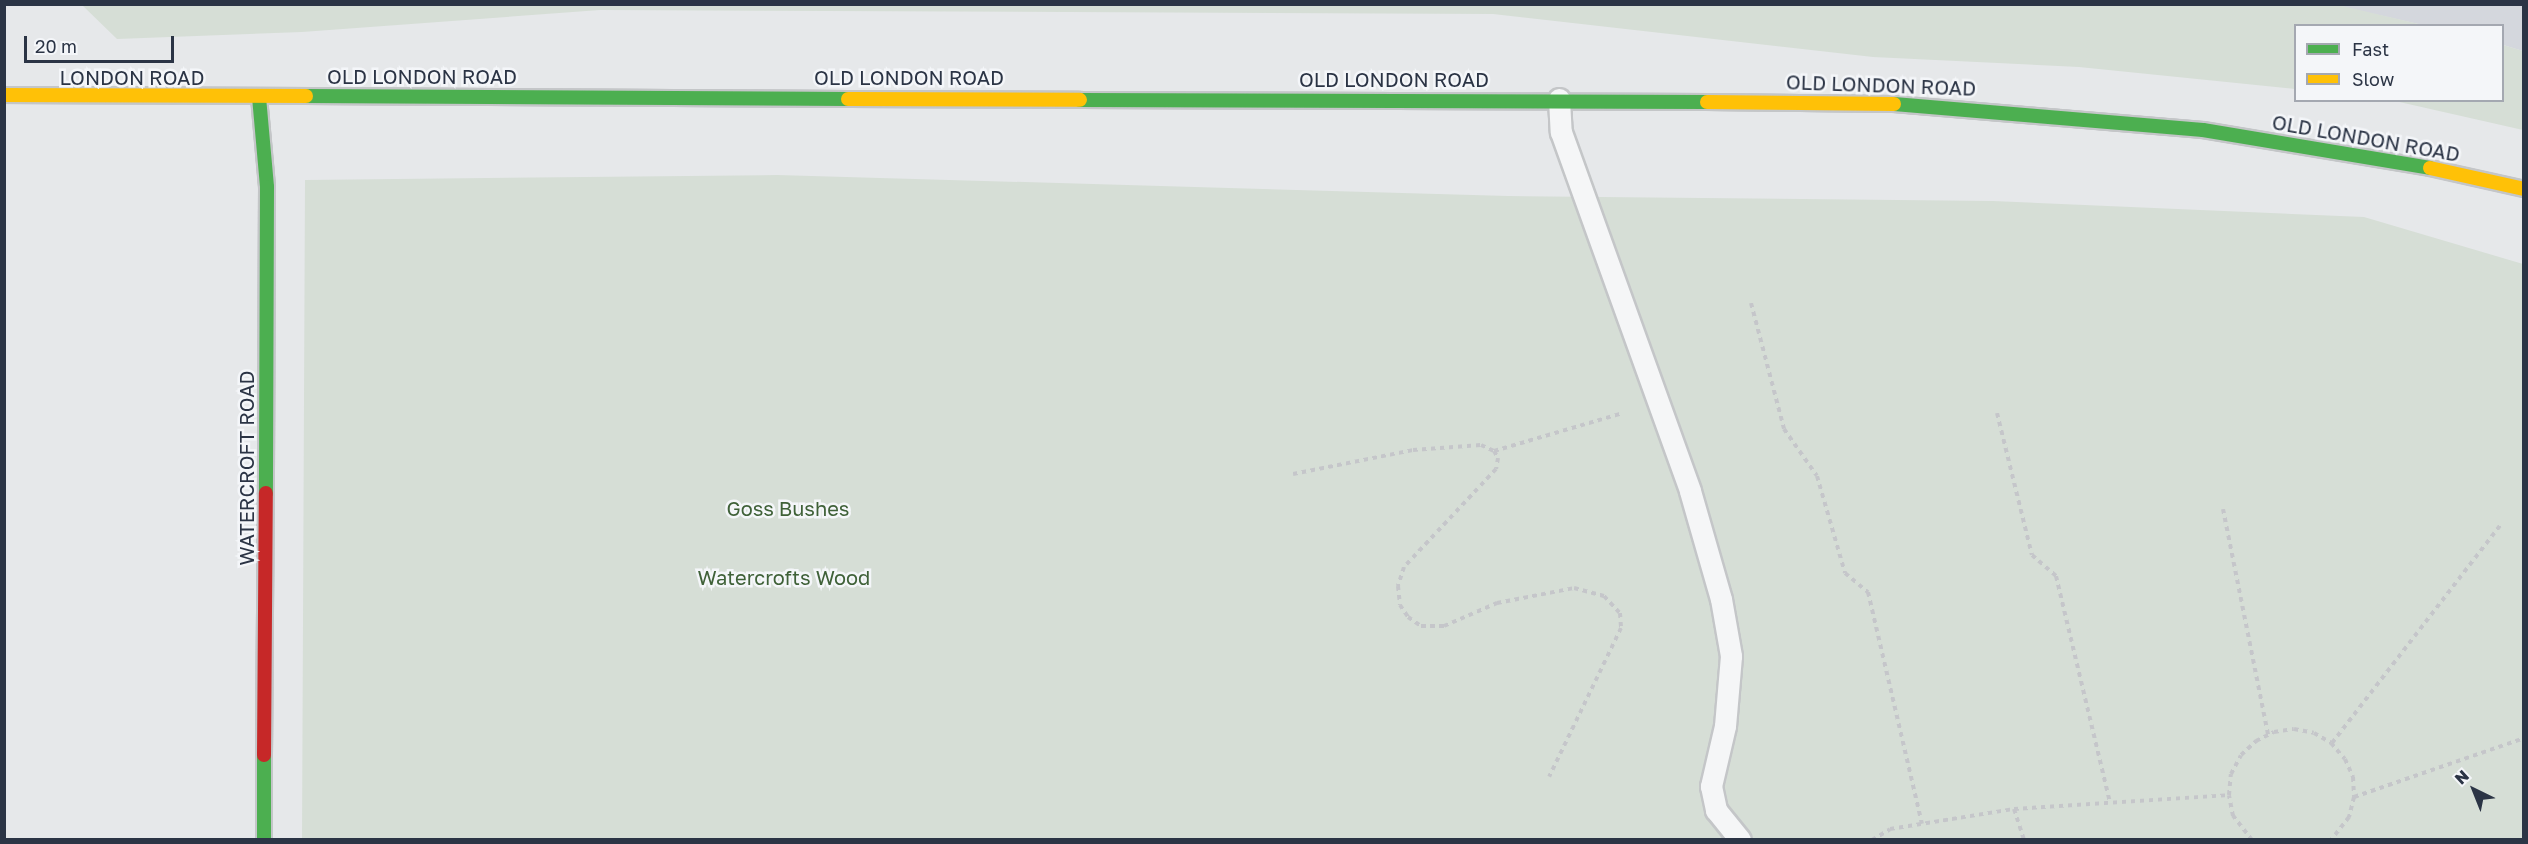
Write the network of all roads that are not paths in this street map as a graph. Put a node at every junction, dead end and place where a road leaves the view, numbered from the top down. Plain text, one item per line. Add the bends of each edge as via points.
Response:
1 (4, 95) edge
2 (259, 97) junction
3 (1559, 99) junction
4 (2523, 189) edge
5 (264, 840) edge
6 (1740, 840) edge

1 - 2 street, LONDON ROAD
2 - 3 street, OLD LONDON ROAD
2 - 5 street, WATERCROFT ROAD via 267,187
3 - 4 street, OLD LONDON ROAD via 1873,103 2093,118 2310,146
3 - 6 lane via 1562,132 1659,403 1721,599 1731,656 1725,726 1711,786 1716,810

